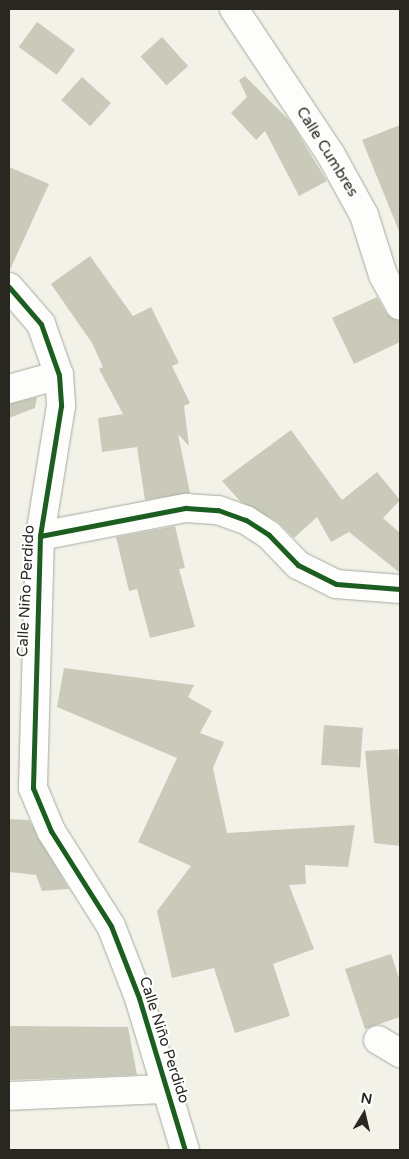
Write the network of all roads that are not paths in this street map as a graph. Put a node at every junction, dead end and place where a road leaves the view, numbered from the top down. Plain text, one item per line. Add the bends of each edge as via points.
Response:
1 (234, 9) edge
2 (9, 287) edge
3 (400, 306) edge
4 (58, 375) junction
5 (9, 389) edge
6 (40, 536) junction
7 (400, 590) edge
8 (166, 1089) junction
9 (9, 1096) edge
10 (185, 1150) edge

1 - 3 street, Calle Cumbres via 331,155 364,215 383,275
2 - 4 street, Calle Niño Perdido via 41,324
4 - 5 street
4 - 6 street, Calle Niño Perdido via 61,406
6 - 7 street via 186,508 218,510 246,520 269,535 298,565 336,584
6 - 8 street, Calle Niño Perdido via 33,788 51,831 111,926
8 - 9 street
8 - 10 street, Calle Niño Perdido

